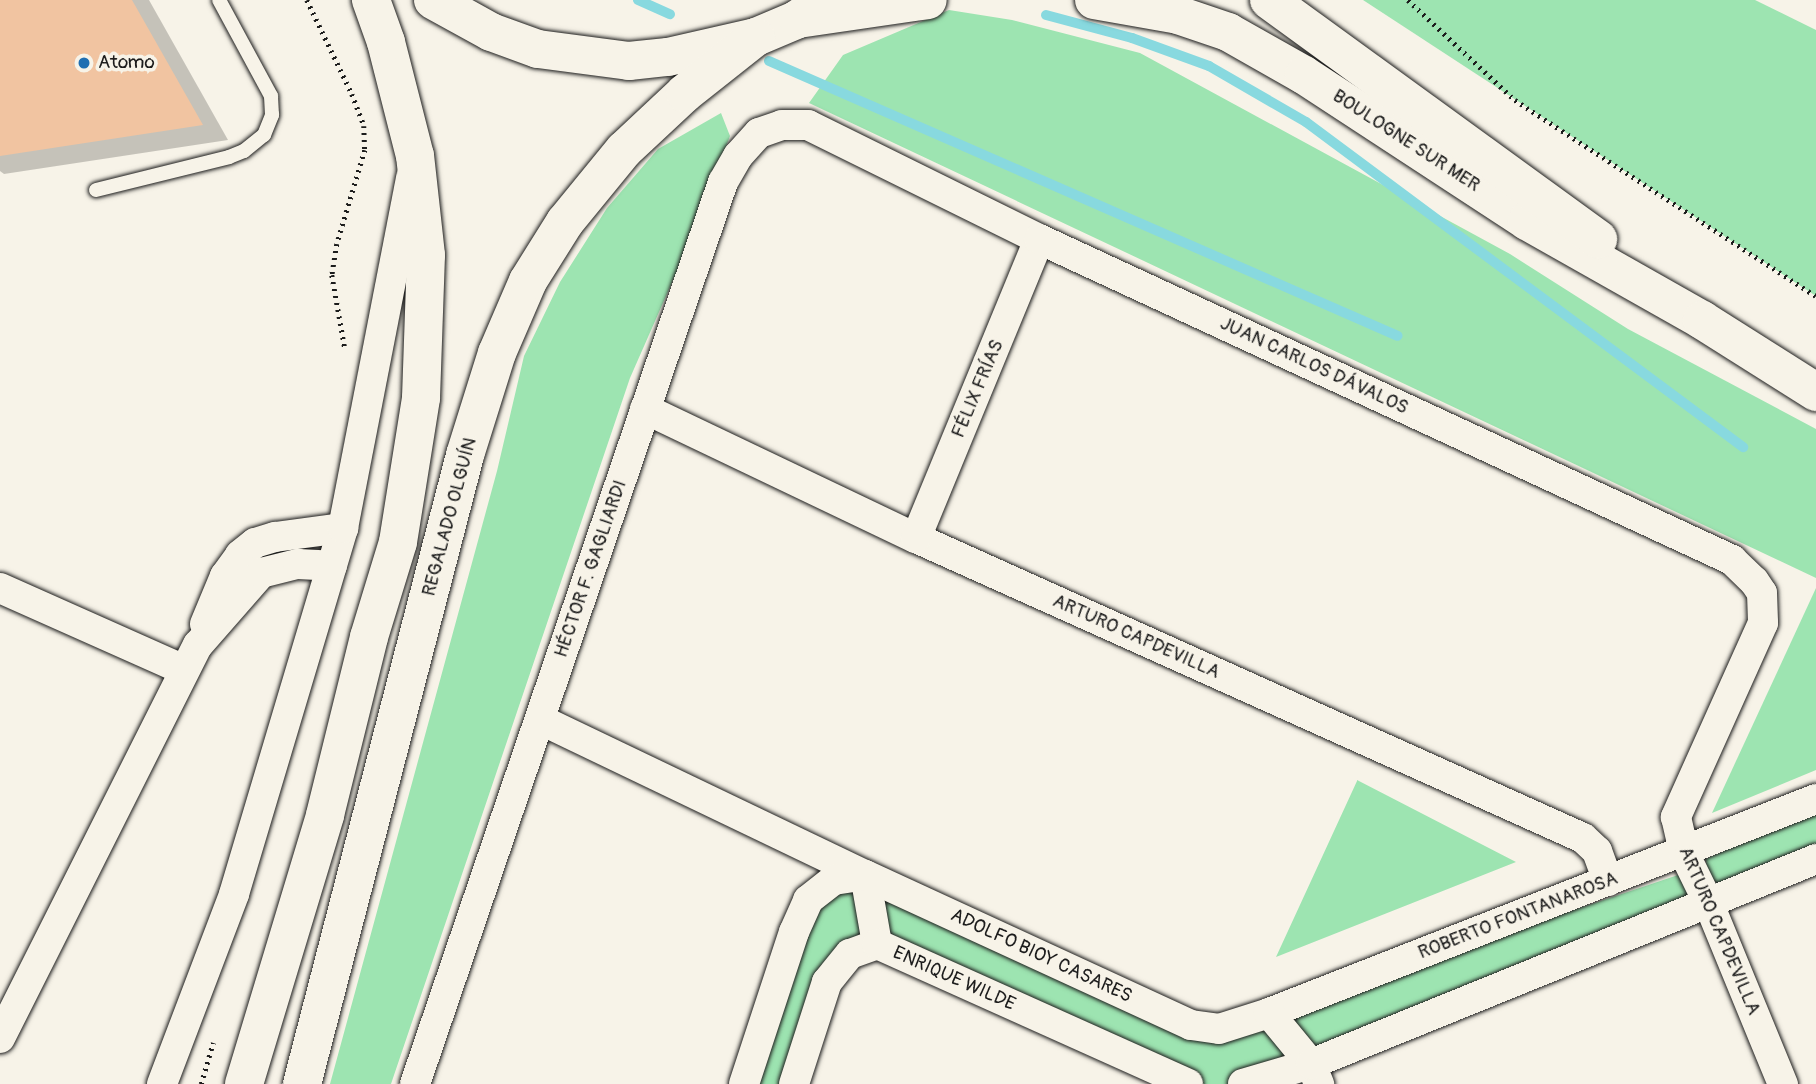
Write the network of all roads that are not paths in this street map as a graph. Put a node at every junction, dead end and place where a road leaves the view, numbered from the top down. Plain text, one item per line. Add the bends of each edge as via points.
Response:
1 (219, 0) edge
2 (371, 0) edge
3 (433, 0) edge
4 (928, 0) edge
5 (1094, 0) edge
6 (1269, 0) edge
7 (811, 10) edge
8 (756, 37) junction
9 (830, 135) joint
10 (415, 156) junction
11 (96, 190) dead end
12 (1039, 239) junction
13 (1702, 320) junction
14 (1816, 392) edge
15 (645, 409) junction
16 (343, 528) junction
17 (916, 538) junction
18 (332, 566) junction
19 (0, 588) edge
20 (1763, 624) joint
21 (191, 657) junction
22 (541, 720) junction
23 (1816, 799) edge
24 (1684, 853) junction
25 (1816, 859) edge
26 (865, 875) junction
27 (1608, 881) junction
28 (1709, 904) junction
29 (877, 944) junction
30 (1269, 1013) junction
31 (1219, 1029) joint
32 (0, 1038) edge
33 (1315, 1074) edge
34 (162, 1084) edge
35 (244, 1084) edge
36 (302, 1084) edge
37 (415, 1084) edge
38 (744, 1084) edge
39 (794, 1084) edge
40 (1188, 1084) edge
41 (1243, 1084) edge
42 (1783, 1084) edge

1 - 11 lane via 271,96 272,115 264,135 229,157
2 - 10 main road
3 - 8 main road via 491,32 538,49 629,61
4 - 7 main road
5 - 13 main road, BOULOGNE SUR MER via 1178,15 1228,32 1304,75 1527,221
6 - 13 main road, BOULOGNE SUR MER via 1543,196
7 - 8 main road
8 - 36 main road, REGALADO OLGUÍN via 685,93 624,150 565,222 523,293 497,354 465,455
9 - 12 street, JUAN CARLOS DÁVALOS
9 - 15 street, HÉCTOR F. GAGLIARDI via 808,125 782,125 759,133 738,156 723,181
10 - 16 street
10 - 35 main road via 426,255 425,325 421,398 404,516 325,815
12 - 17 street, FÉLIX FRÍAS
12 - 20 street, JUAN CARLOS DÁVALOS via 1732,560 1762,593
13 - 14 main road, BOULOGNE SUR MER
15 - 17 street, ARTURO CAPDEVILLA
15 - 22 street, HÉCTOR F. GAGLIARDI
16 - 18 street
16 - 21 street via 275,537 240,555 213,600
17 - 27 street, ARTURO CAPDEVILLA via 1583,838 1597,851
18 - 21 street via 298,564 261,573
18 - 34 street via 234,894
19 - 21 street
20 - 24 street, ARTURO CAPDEVILLA via 1676,817
21 - 32 street
22 - 26 street, ADOLFO BIOY CASARES
22 - 37 street, HÉCTOR F. GAGLIARDI
23 - 24 street, ROBERTO FONTANAROSA
24 - 27 street, ROBERTO FONTANAROSA
24 - 28 street, ARTURO CAPDEVILLA
25 - 28 street
26 - 29 street
26 - 31 street, ADOLFO BIOY CASARES via 1191,1025
26 - 38 street via 834,880 808,900
27 - 30 street, ROBERTO FONTANAROSA
28 - 33 street
28 - 42 street, ARTURO CAPDEVILLA
29 - 39 street, ENRIQUE WILDE via 850,954 827,982
29 - 40 street, ENRIQUE WILDE
30 - 31 street, ROBERTO FONTANAROSA
30 - 33 street
33 - 41 street

